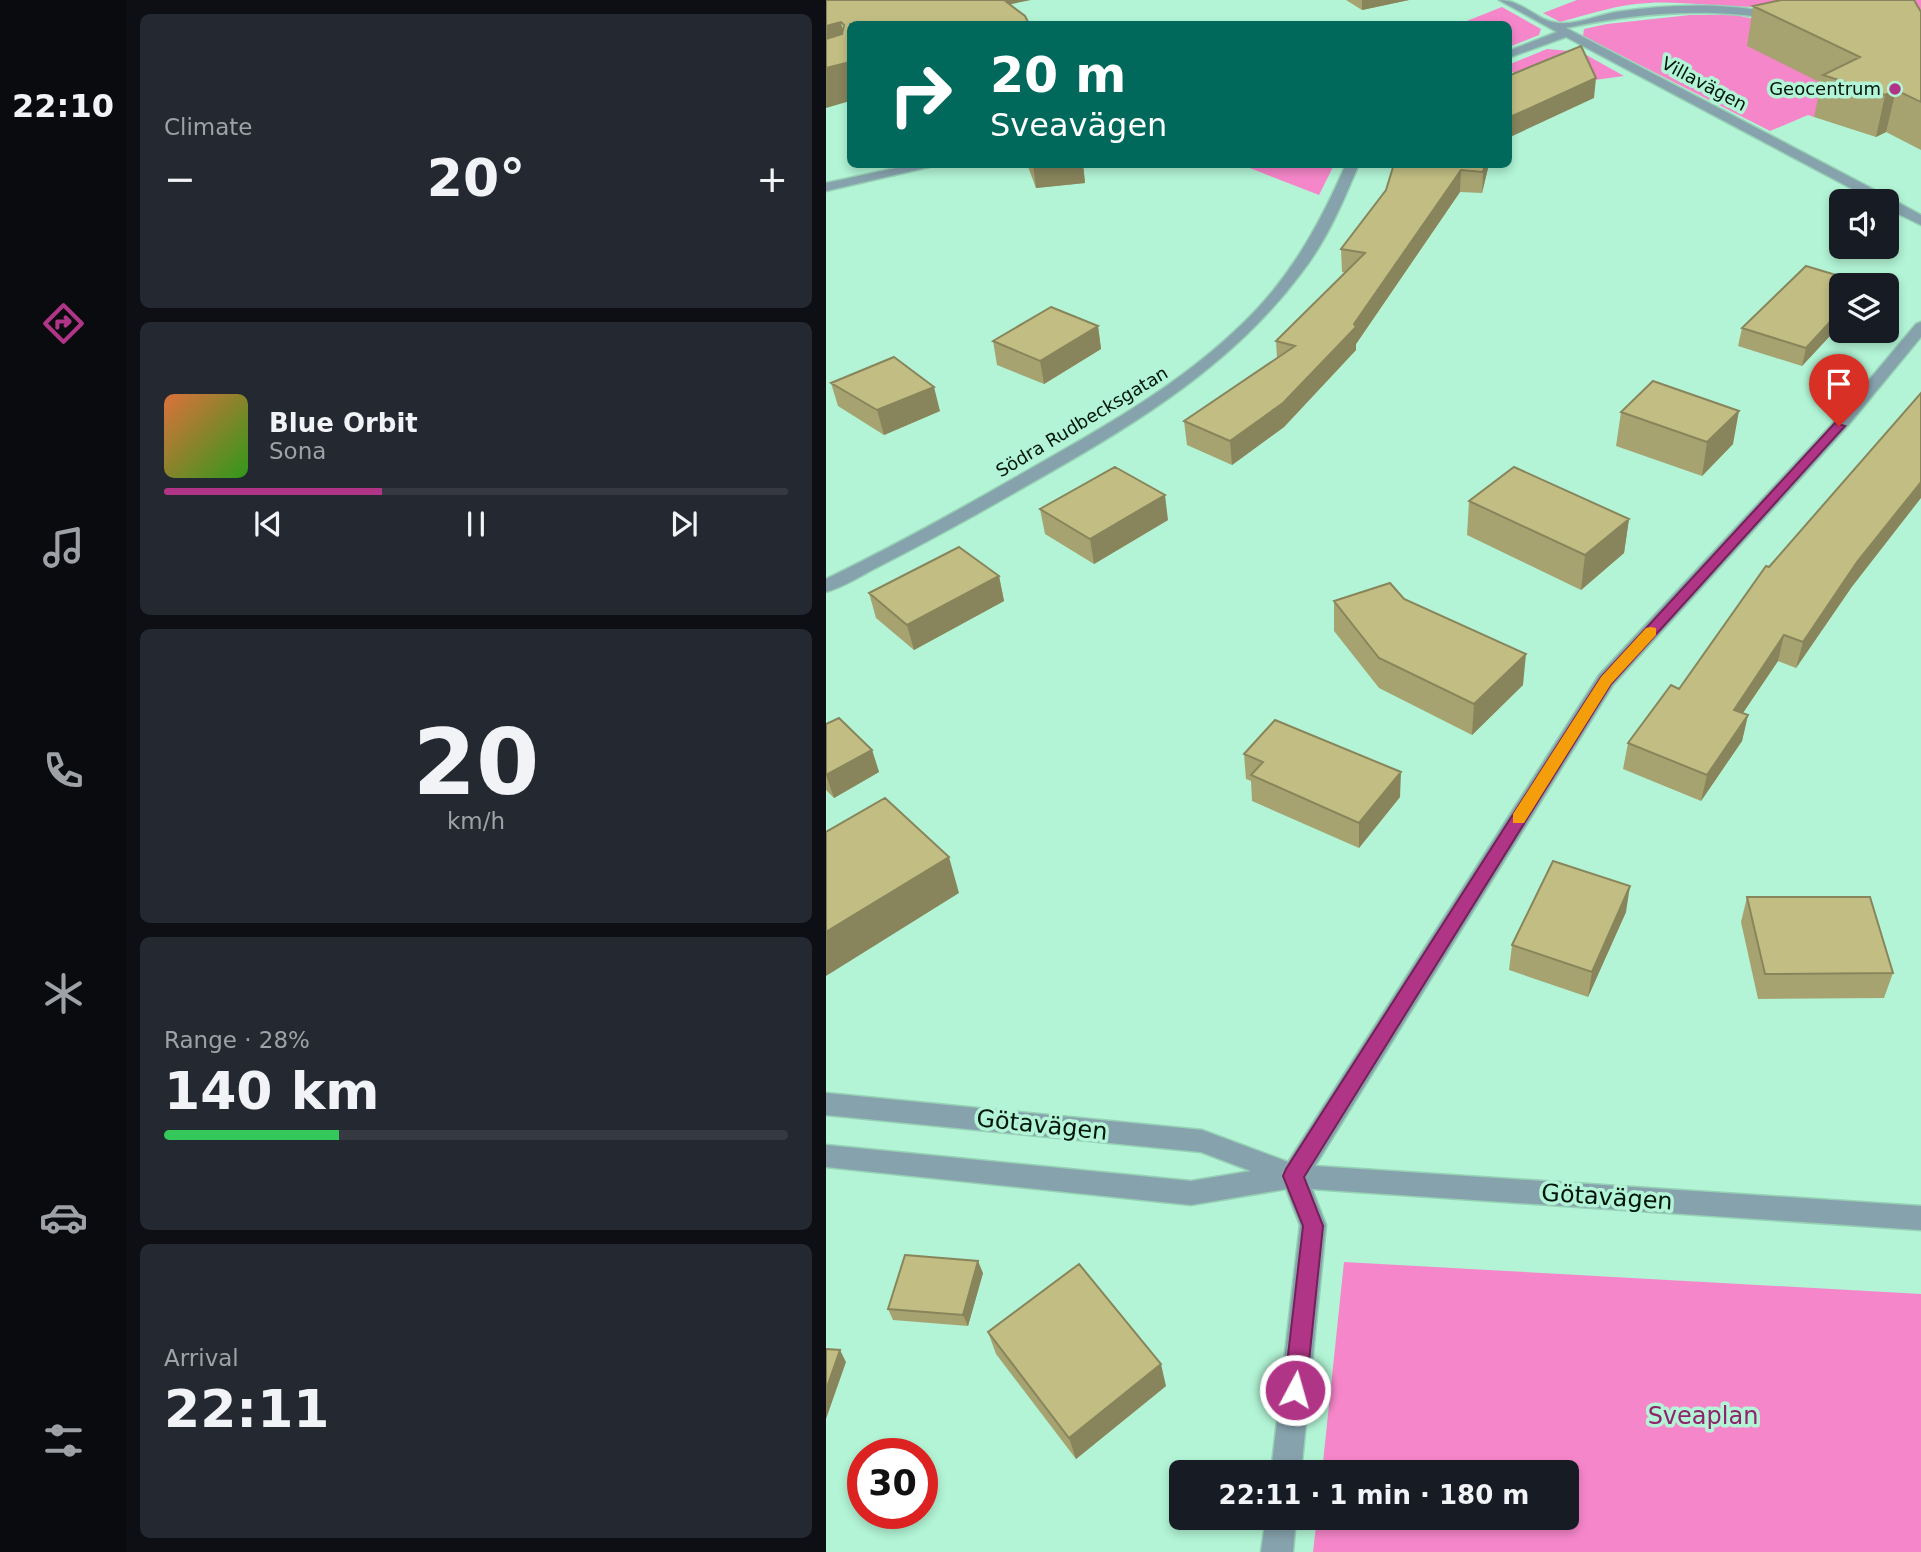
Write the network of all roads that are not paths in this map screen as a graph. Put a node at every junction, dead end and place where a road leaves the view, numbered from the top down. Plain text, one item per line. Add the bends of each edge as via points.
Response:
1 (1504, 0) edge
2 (1792, 17) edge
3 (1561, 30) junction
4 (1512, 53) edge
5 (917, 168) edge
6 (1352, 168) edge
7 (826, 187) edge
8 (1861, 189) edge
9 (1899, 209) edge
10 (1921, 221) edge
11 (1921, 327) edge
12 (826, 586) edge
13 (826, 1104) edge
14 (826, 1156) edge
15 (1293, 1176) junction
16 (1921, 1218) edge
17 (1287, 1460) edge
18 (1280, 1530) edge
19 (1277, 1552) edge

1 - 3 street, Villavägen
2 - 3 street via 1678,9 1611,15
3 - 4 street
3 - 8 street, Villavägen
5 - 7 street
6 - 12 street, Södra Rudbecksgatan via 1338,206 1301,266 1247,331 1177,388 925,536
9 - 10 street, Villavägen
11 - 15 street via 1839,426 1606,680
13 - 15 street, Götavägen via 1202,1142
14 - 15 street, Götavägen via 1191,1193
15 - 16 street, Götavägen
15 - 17 street via 1313,1226
18 - 19 street

